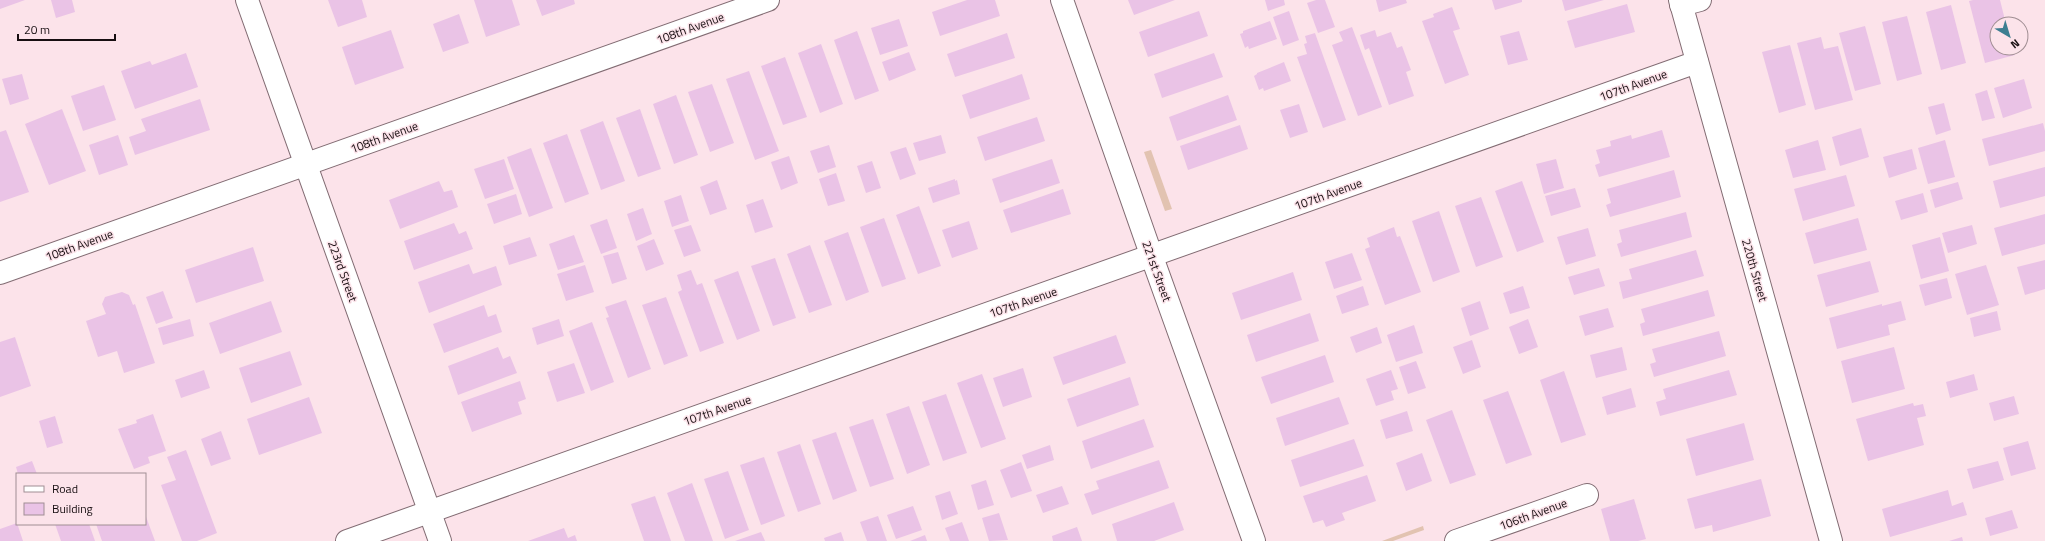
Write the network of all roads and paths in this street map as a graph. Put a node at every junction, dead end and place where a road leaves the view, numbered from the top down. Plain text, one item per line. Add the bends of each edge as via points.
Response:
1 (247, 0) edge
2 (768, 0) edge
3 (1062, 0) edge
4 (1687, 2) edge
5 (1697, 62) junction
6 (306, 164) junction
7 (1152, 256) junction
8 (0, 273) edge
9 (1587, 495) dead end
10 (430, 512) junction
11 (347, 541) edge
12 (440, 541) edge
13 (1254, 541) edge
14 (1456, 541) edge
15 (1831, 541) edge

1 - 6 street, 223rd Street
2 - 6 street, 108th Avenue
3 - 7 street, 221st Street
4 - 5 street, 220th Street
5 - 7 street, 107th Avenue
5 - 15 street, 220th Street
6 - 8 street, 108th Avenue
6 - 10 street, 223rd Street
7 - 10 street, 107th Avenue
7 - 13 street, 221st Street
9 - 14 street, 106th Avenue
10 - 11 street, 107th Avenue
10 - 12 street, 223rd Street

